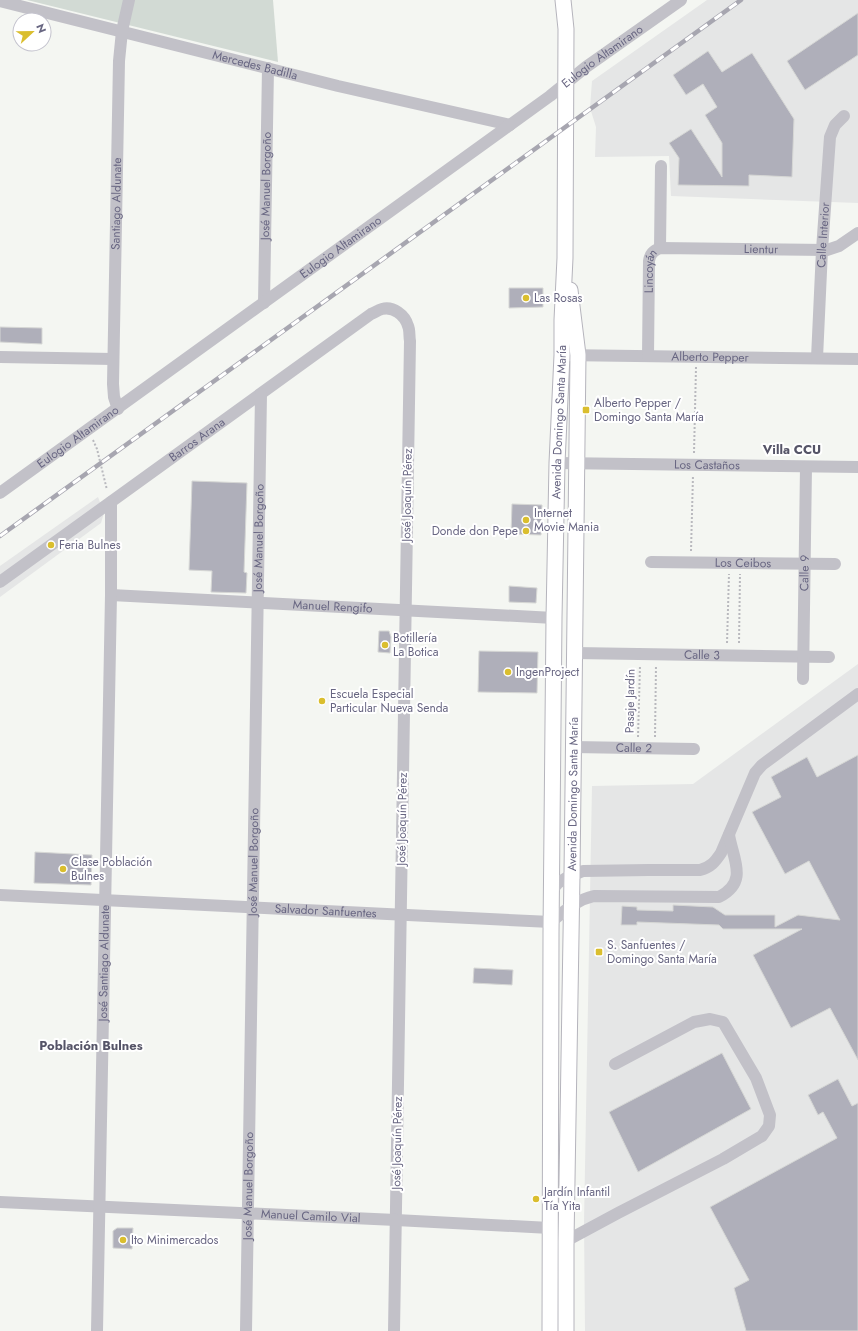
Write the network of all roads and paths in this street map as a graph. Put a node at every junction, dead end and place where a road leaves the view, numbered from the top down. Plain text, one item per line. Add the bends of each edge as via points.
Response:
1 (129, 0) edge
2 (563, 0) edge
3 (570, 0) edge
4 (681, 0) edge
5 (0, 1) edge
6 (566, 29) junction
7 (122, 31) junction
8 (268, 68) junction
9 (566, 83) junction
10 (844, 116) dead end
11 (510, 125) junction
12 (661, 166) dead end
13 (858, 233) edge
14 (660, 248) junction
15 (822, 250) junction
16 (566, 258) junction
17 (264, 303) junction
18 (397, 311) joint
19 (562, 355) junction
20 (578, 356) junction
21 (648, 356) junction
22 (0, 357) edge
23 (817, 358) junction
24 (113, 359) junction
25 (858, 359) edge
26 (261, 394) junction
27 (118, 409) junction
28 (88, 430) junction
29 (557, 463) junction
30 (576, 464) junction
31 (806, 467) junction
32 (858, 467) edge
33 (0, 493) edge
34 (111, 502) junction
35 (651, 562) dead end
36 (735, 563) junction
37 (805, 563) junction
38 (835, 564) dead end
39 (0, 582) edge
40 (111, 595) junction
41 (258, 602) junction
42 (406, 610) junction
43 (554, 618) junction
44 (575, 653) junction
45 (640, 654) junction
46 (656, 654) junction
47 (733, 655) junction
48 (804, 656) junction
49 (829, 657) dead end
50 (803, 679) dead end
51 (858, 694) edge
52 (573, 747) junction
53 (638, 748) junction
54 (655, 748) junction
55 (694, 749) dead end
56 (729, 835) junction
57 (572, 875) junction
58 (553, 889) junction
59 (0, 894) edge
60 (105, 900) junction
61 (572, 905) junction
62 (252, 907) junction
63 (401, 915) junction
64 (551, 922) junction
65 (616, 1064) dead end
66 (0, 1202) edge
67 (100, 1206) junction
68 (247, 1213) junction
69 (396, 1220) junction
70 (550, 1228) junction
71 (566, 1241) junction
72 (97, 1331) edge
73 (246, 1331) edge
74 (394, 1331) edge
75 (550, 1331) edge
76 (566, 1331) edge

1 - 7 street, Santiago Aldunate
2 - 6 main road, Avenida Domingo Santa María
3 - 6 main road, Avenida Domingo Santa María
4 - 9 street, Eulogio Altamirano
5 - 7 street, Mercedes Badilla
6 - 9 main road, Avenida Domingo Santa María
7 - 8 street, Mercedes Badilla
7 - 24 street, Santiago Aldunate via 119,61
8 - 11 street, Mercedes Badilla
8 - 17 street, José Manuel Borgoño
9 - 11 street, Eulogio Altamirano
9 - 16 main road, Avenida Domingo Santa María
10 - 15 street, Calle Interior via 835,125 830,137
11 - 17 street, Eulogio Altamirano
12 - 14 street, Lincoyán
13 - 15 street, Lientur via 836,248
14 - 15 street, Lientur
14 - 21 street, Lincoyán via 652,252 649,261
15 - 23 street, Calle Interior
16 - 19 main road, Avenida Domingo Santa María
16 - 20 main road, Avenida Domingo Santa María
17 - 27 street, Eulogio Altamirano
18 - 26 street, Barros Arana via 382,308 370,314
18 - 42 street, José Joaquín Pérez via 409,327 410,341
19 - 20 street, Alberto Pepper
19 - 29 main road, Avenida Domingo Santa María
20 - 21 street, Alberto Pepper
20 - 30 main road, Avenida Domingo Santa María
21 - 23 street, Alberto Pepper
22 - 24 street
23 - 25 street, Alberto Pepper
24 - 27 street, Santiago Aldunate via 113,390
26 - 34 street, Barros Arana
26 - 41 street, José Manuel Borgoño
27 - 28 street, Eulogio Altamirano
28 - 33 street, Eulogio Altamirano
28 - 34 path via 97,448
29 - 30 street, Los Castaños
29 - 43 main road, Avenida Domingo Santa María
30 - 31 street, Los Castaños
30 - 44 main road, Avenida Domingo Santa María
31 - 32 street, Los Castaños
31 - 37 street, Calle 9
34 - 39 street, Barros Arana
34 - 40 street
35 - 36 street, Los Ceibos
36 - 37 street, Los Ceibos
36 - 47 path
36 - 47 path
37 - 38 street, Los Ceibos
37 - 48 street, Calle 9
40 - 41 street, Manuel Rengifo
40 - 60 street, José Santiago Aldunate
41 - 42 street, Manuel Rengifo
41 - 62 street, José Manuel Borgoño
42 - 43 street, Manuel Rengifo
42 - 63 street, José Joaquín Pérez
43 - 58 main road, Avenida Domingo Santa María
44 - 45 street, Calle 3
44 - 52 main road, Avenida Domingo Santa María
45 - 46 street, Calle 3
45 - 53 path, Pasaje Jardín
46 - 47 street, Calle 3
46 - 54 path
47 - 48 street, Calle 3
48 - 49 street, Calle 3
48 - 50 street, Calle 9
51 - 56 street via 762,765 755,773
52 - 53 street, Calle 2
52 - 57 main road, Avenida Domingo Santa María
53 - 54 street, Calle 2
54 - 55 street, Calle 2
56 - 57 street via 721,853 708,868 588,871
56 - 61 street via 738,873 727,893 719,897 604,895 584,898
57 - 58 street
57 - 61 main road, Avenida Domingo Santa María
58 - 64 main road, Avenida Domingo Santa María
59 - 60 street, Salvador Sanfuentes
60 - 62 street, Salvador Sanfuentes
60 - 67 street, José Santiago Aldunate
61 - 64 street
61 - 71 main road, Avenida Domingo Santa María
62 - 63 street, Salvador Sanfuentes
62 - 68 street, José Manuel Borgoño
63 - 64 street, Salvador Sanfuentes
63 - 69 street, José Joaquín Pérez
64 - 70 main road, Avenida Domingo Santa María
65 - 71 street via 694,1022 710,1019 723,1022 756,1078 770,1115 768,1126 762,1136 723,1159
66 - 67 street, Manuel Camilo Vial
67 - 68 street, Manuel Camilo Vial
67 - 72 street, José Santiago Aldunate
68 - 69 street, Manuel Camilo Vial
68 - 73 street, José Manuel Borgoño
69 - 70 street, Manuel Camilo Vial
69 - 74 street, José Joaquín Pérez
70 - 71 main road
70 - 75 main road, Avenida Domingo Santa María
71 - 76 main road, Avenida Domingo Santa María

